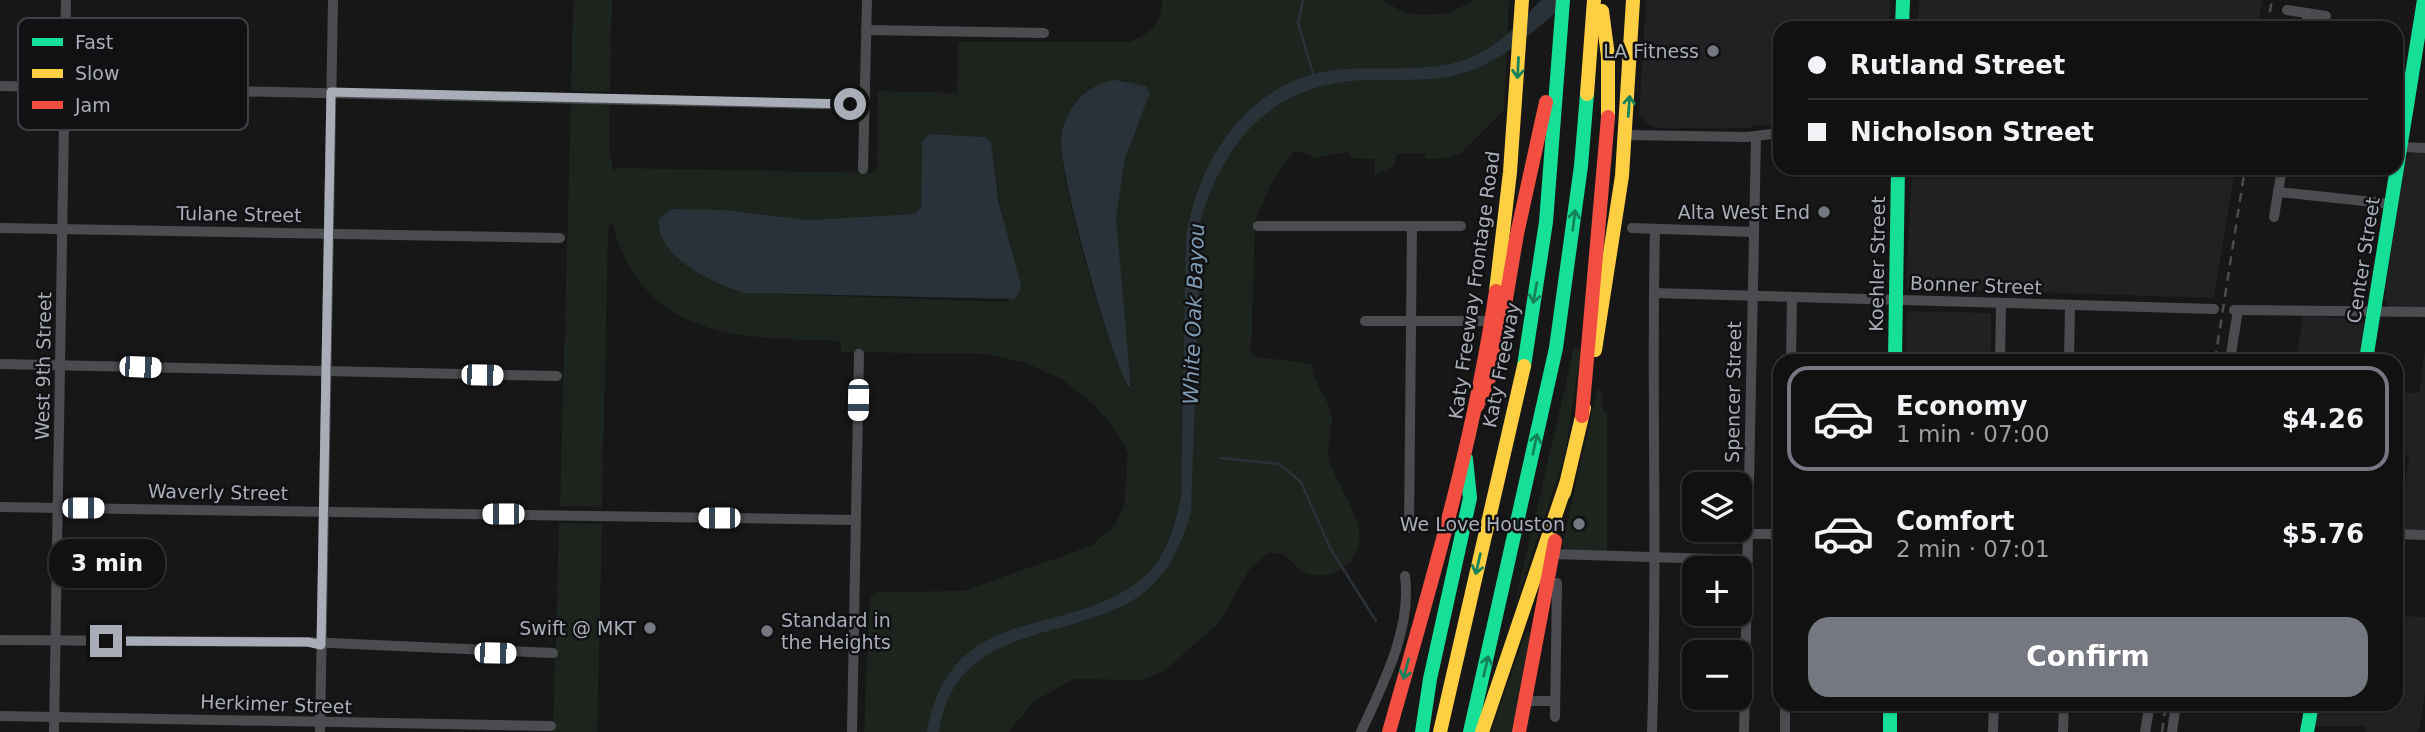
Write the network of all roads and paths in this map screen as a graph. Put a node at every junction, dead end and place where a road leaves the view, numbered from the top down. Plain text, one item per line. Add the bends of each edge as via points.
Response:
1 (66, 0) edge
2 (332, 0) edge
3 (867, 0) edge
4 (1522, 0) edge
5 (1561, 0) edge
6 (1594, 0) edge
7 (1601, 0) edge
8 (1633, 0) edge
9 (1903, 0) edge
10 (2424, 0) edge
11 (2287, 10) dead end
12 (2308, 13) junction
13 (2326, 16) dead end
14 (66, 18) edge
15 (1902, 21) edge
16 (2307, 21) edge
17 (866, 30) junction
18 (1044, 33) dead end
19 (0, 86) edge
20 (18, 87) edge
21 (248, 91) edge
22 (331, 92) junction
23 (864, 105) junction
24 (63, 130) edge
25 (2403, 134) edge
26 (1627, 135) junction
27 (1773, 135) edge
28 (1756, 136) junction
29 (2403, 147) edge
30 (2425, 148) edge
31 (863, 169) dead end
32 (1898, 175) edge
33 (2281, 175) edge
34 (2397, 175) edge
35 (2278, 192) junction
36 (2392, 204) junction
37 (2274, 217) dead end
38 (1258, 226) dead end
39 (1412, 226) junction
40 (1461, 226) dead end
41 (0, 228) edge
42 (1632, 228) dead end
43 (62, 229) junction
44 (1656, 230) junction
45 (1753, 232) junction
46 (328, 233) junction
47 (560, 238) dead end
48 (1654, 293) junction
49 (1752, 296) junction
50 (1792, 297) junction
51 (1895, 300) junction
52 (2001, 305) junction
53 (2070, 306) junction
54 (2214, 309) dead end
55 (2374, 312) junction
56 (2425, 312) edge
57 (1365, 321) dead end
58 (1410, 321) junction
59 (1492, 321) junction
60 (859, 354) dead end
61 (1791, 354) edge
62 (1895, 354) edge
63 (2000, 354) edge
64 (2069, 354) edge
65 (2231, 354) edge
66 (2367, 354) edge
67 (0, 364) edge
68 (60, 365) junction
69 (326, 372) junction
70 (557, 376) dead end
71 (1477, 406) junction
72 (1583, 416) junction
73 (1466, 458) junction
74 (1750, 472) edge
75 (1566, 484) junction
76 (0, 507) edge
77 (58, 508) junction
78 (323, 512) junction
79 (855, 520) junction
80 (1409, 528) dead end
81 (1752, 534) edge
82 (1773, 534) edge
83 (2403, 534) edge
84 (2425, 535) edge
85 (1552, 554) junction
86 (1654, 558) junction
87 (1682, 558) edge
88 (1405, 576) dead end
89 (1557, 583) dead end
90 (1746, 626) edge
91 (0, 640) edge
92 (56, 641) junction
93 (321, 645) junction
94 (553, 653) dead end
95 (1527, 701) junction
96 (1555, 701) junction
97 (1785, 711) edge
98 (1891, 711) edge
99 (1994, 711) edge
100 (2064, 711) edge
101 (2149, 711) edge
102 (2175, 711) edge
103 (2311, 711) edge
104 (0, 716) edge
105 (55, 717) junction
106 (1555, 717) dead end
107 (551, 726) dead end
108 (320, 727) edge
109 (54, 732) edge
110 (852, 732) edge
111 (1362, 732) edge
112 (1389, 732) edge
113 (1422, 732) edge
114 (1440, 732) edge
115 (1470, 732) edge
116 (1482, 732) edge
117 (1519, 732) edge
118 (1652, 732) edge
119 (1744, 732) edge
120 (1785, 732) edge
121 (1890, 732) edge
122 (1993, 732) edge
123 (2063, 732) edge
124 (2146, 732) edge
125 (2172, 732) edge
126 (2307, 732) edge

1 - 14 street, West 9th Street
2 - 22 street
3 - 17 street
4 -> 59 main road, Katy Freeway Frontage Road via 1514,148
5 - 71 main road via 1543,121 1517,234 1495,364
5 -> 114 main road, Katy Freeway via 1558,104 1541,256 1523,364
115 -> 6 main road via 1556,348 1581,166
7 - 72 main road via 1608,56 1608,119
26 -> 8 main road
9 - 15 main road
10 - 25 main road, Center Street
11 - 12 street
12 - 13 street
12 - 16 street
17 - 18 street
17 - 23 street
19 - 20 street
21 - 22 street
22 - 23 street
22 - 46 street
23 - 31 street
24 - 43 street, West 9th Street
26 - 28 street
26 - 72 main road via 1617,226
27 - 28 street
28 - 45 street, Spencer Street
29 - 30 street
32 - 51 main road, Koehler Street
33 - 35 street
34 - 36 main road, Center Street
35 - 36 street
35 - 37 street
36 - 55 main road, Center Street
38 - 39 street
39 - 40 street
39 - 58 street
41 - 43 street, Tulane Street
42 - 44 street
43 - 46 street, Tulane Street
43 - 68 street, West 9th Street
44 - 45 street
44 - 48 street
45 - 49 street, Spencer Street
46 - 47 street, Tulane Street
46 - 69 street
48 - 49 street, Bonner Street
48 - 86 street
49 - 50 street, Bonner Street
49 - 74 street, Spencer Street
50 - 51 street, Bonner Street
50 - 61 street
51 - 52 street, Bonner Street
51 - 62 main road, Koehler Street
52 - 53 street, Bonner Street
52 - 63 street
53 - 54 street, Bonner Street
53 - 64 street
55 - 56 street
55 - 65 street via 2236,310
55 - 66 main road, Center Street
57 - 58 street
58 - 59 street
58 - 80 street
59 - 71 main road, Katy Freeway Frontage Road
60 - 79 street
67 - 68 street
68 - 69 street
68 - 77 street, West 9th Street
69 - 70 street
69 - 78 street
71 - 73 main road, Katy Freeway Frontage Road
72 - 75 main road
73 -> 112 main road, Katy Freeway Frontage Road
73 - 113 main road via 1470,498
75 - 85 main road
75 - 116 main road
76 - 77 street, Waverly Street
77 - 78 street, Waverly Street
77 - 92 street, West 9th Street
78 - 79 street, Waverly Street
78 - 93 street
79 - 110 street
81 - 82 street
83 - 84 street
85 - 86 street
85 - 95 main road
86 - 87 street
86 - 118 street
88 - 111 street via 1407,602 1399,638
89 - 96 street
90 - 119 street, Spencer Street
91 - 92 street
92 - 93 street
92 - 105 street, West 9th Street
93 - 94 street
93 - 108 street
95 - 96 street
95 - 117 main road
96 - 106 street
97 - 120 street
98 - 121 main road
99 - 122 street
100 - 123 street
101 - 124 street
102 - 125 street
103 - 126 main road
104 - 105 street, Herkimer Street
105 - 108 street, Herkimer Street
105 - 109 street, West 9th Street
107 - 108 street, Herkimer Street

